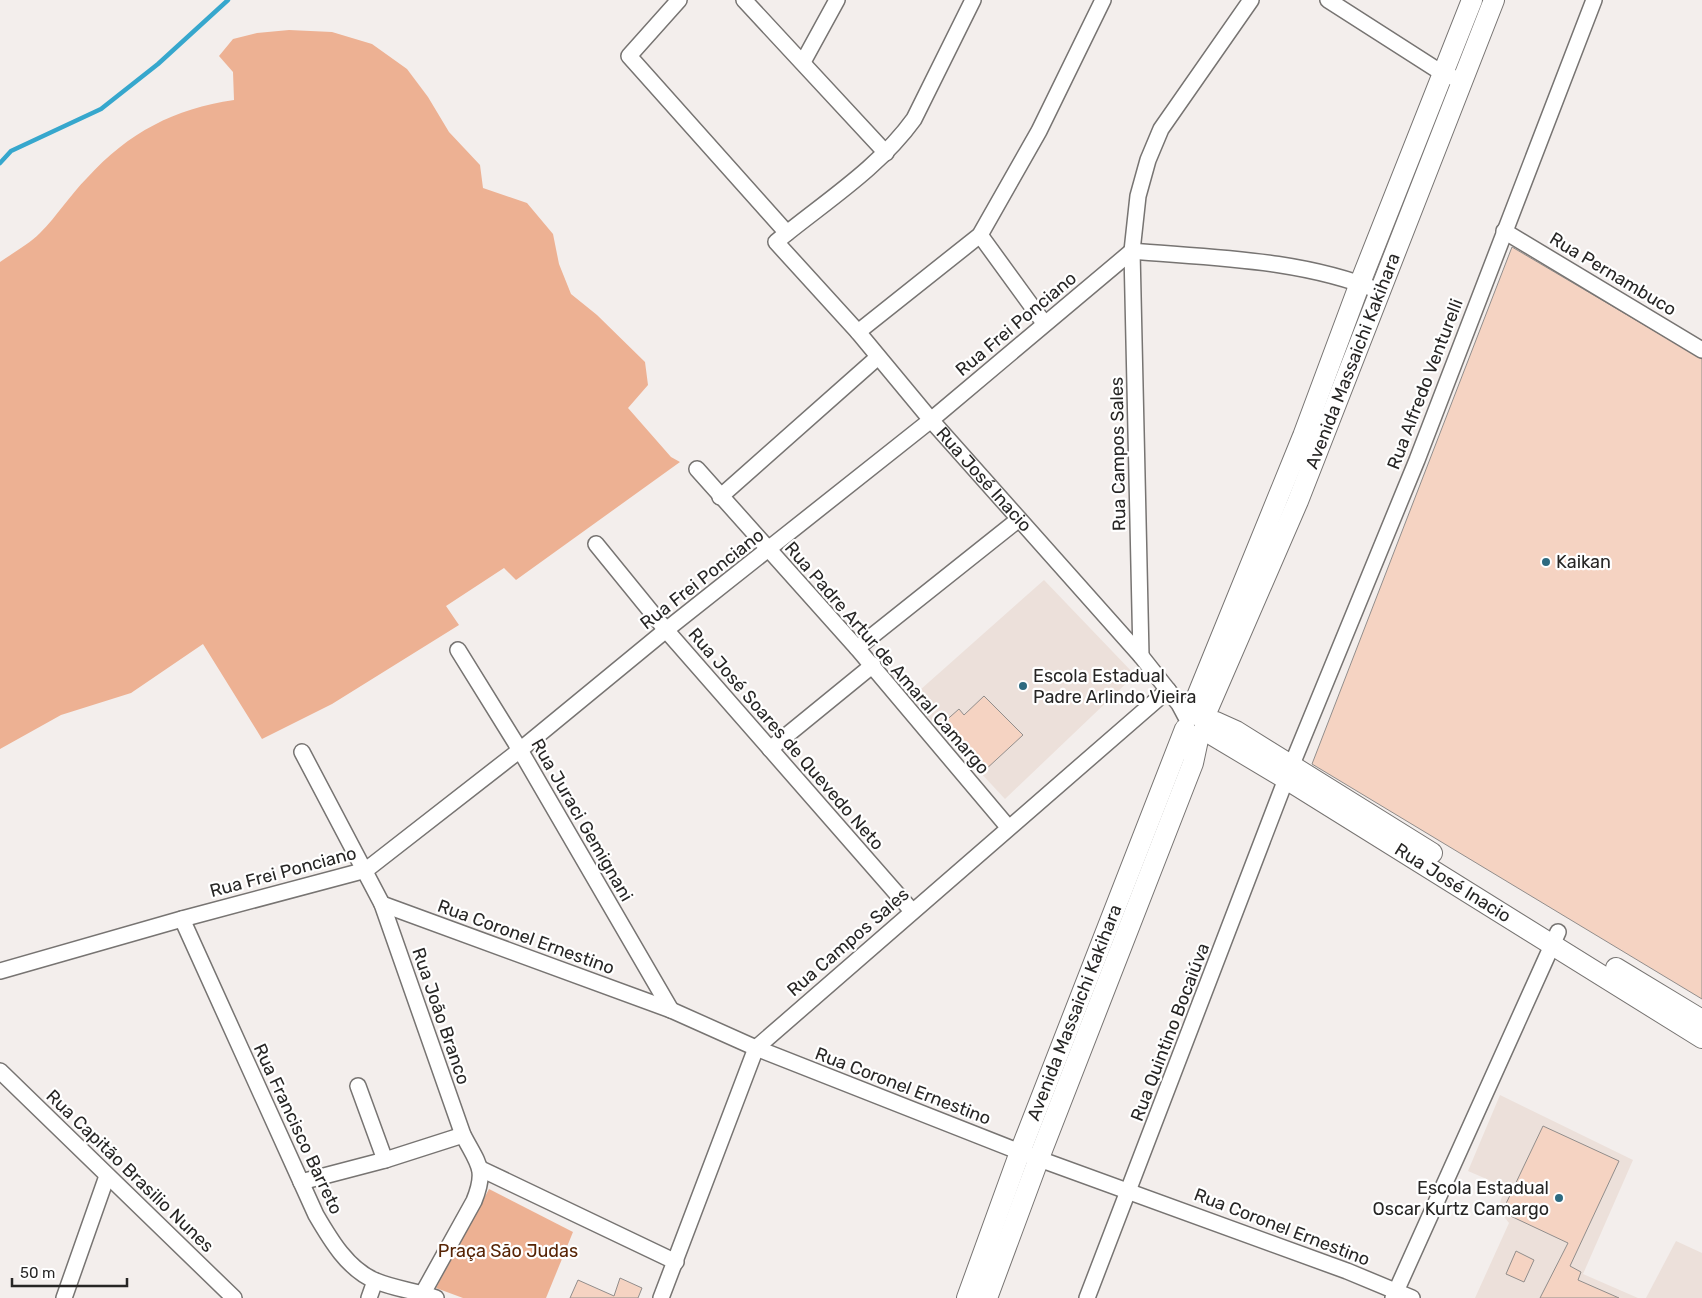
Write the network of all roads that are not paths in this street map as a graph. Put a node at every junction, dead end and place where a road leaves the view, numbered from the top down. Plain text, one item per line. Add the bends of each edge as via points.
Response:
1 (679, 0) edge
2 (744, 0) edge
3 (837, 0) edge
4 (974, 0) edge
5 (1103, 0) edge
6 (1251, 0) edge
7 (1328, 0) edge
8 (1472, 0) edge
9 (1494, 0) edge
10 (1594, 0) edge
11 (803, 62) junction
12 (1442, 73) junction
13 (1462, 81) junction
14 (886, 153) junction
15 (1504, 231) junction
16 (980, 235) junction
17 (782, 238) junction
18 (1132, 252) junction
19 (1360, 283) junction
20 (1379, 291) junction
21 (1044, 323) junction
22 (858, 332) junction
23 (1702, 350) edge
24 (878, 357) junction
25 (932, 420) junction
26 (697, 469) dead end
27 (720, 497) junction
28 (1019, 519) junction
29 (596, 544) dead end
30 (770, 550) junction
31 (666, 630) junction
32 (858, 648) junction
33 (458, 650) dead end
34 (1141, 656) junction
35 (873, 665) junction
36 (1168, 690) junction
37 (1196, 725) junction
38 (770, 749) junction
39 (520, 750) junction
40 (302, 752) dead end
41 (1289, 772) junction
42 (1008, 827) junction
43 (366, 870) junction
44 (382, 904) junction
45 (912, 911) junction
46 (182, 919) junction
47 (1555, 938) junction
48 (0, 971) edge
49 (671, 1010) junction
50 (1702, 1020) edge
51 (1702, 1038) edge
52 (756, 1048) junction
53 (0, 1071) edge
54 (358, 1086) dead end
55 (463, 1136) junction
56 (1029, 1155) junction
57 (385, 1160) junction
58 (481, 1169) junction
59 (107, 1176) junction
60 (301, 1182) junction
61 (1129, 1190) junction
62 (676, 1262) junction
63 (374, 1281) junction
64 (1394, 1294) edge
65 (430, 1296) edge
66 (64, 1298) edge
67 (234, 1298) edge
68 (368, 1298) edge
69 (662, 1298) edge
70 (966, 1298) edge
71 (987, 1298) edge
72 (1087, 1298) edge
73 (1412, 1298) edge

1 - 17 street, Rua José Inacio via 629,56
2 - 11 street
3 - 11 street
4 - 14 street via 914,120
5 - 16 street via 1039,131
6 - 18 street via 1161,128 1138,196
7 - 12 street
8 - 12 street, Avenida Massaichi Kakihara
9 - 13 street, Avenida Massaichi Kakihara
10 - 15 street, Rua Alfredo Venturelli
11 - 14 street
12 - 13 street
12 - 19 street, Avenida Massaichi Kakihara
13 - 20 street, Avenida Massaichi Kakihara
14 - 17 street
15 - 23 street, Rua Pernambuco
15 - 41 street, Rua Alfredo Venturelli via 1417,460
16 - 21 street
16 - 22 street
17 - 22 street, Rua José Inacio
18 - 19 street via 1252,261 1308,269
18 - 21 street, Rua Frei Ponciano
18 - 34 street, Rua Campos Sales
19 - 20 street
19 - 37 street, Avenida Massaichi Kakihara
20 - 37 street, Avenida Massaichi Kakihara via 1298,501
21 - 25 street, Rua Frei Ponciano
22 - 24 street, Rua José Inacio
24 - 25 street, Rua José Inacio
24 - 27 street
25 - 28 street, Rua José Inacio
25 - 30 street, Rua Frei Ponciano
26 - 27 street, Rua Padre Artur de Amaral Camargo
27 - 30 street, Rua Padre Artur de Amaral Camargo
28 - 32 street
28 - 34 street, Rua José Inacio
29 - 31 street, Rua José Soares de Quevedo Neto
30 - 31 street, Rua Frei Ponciano
30 - 32 street, Rua Padre Artur de Amaral Camargo
31 - 38 street, Rua José Soares de Quevedo Neto
31 - 39 street, Rua Frei Ponciano
32 - 35 street, Rua Padre Artur de Amaral Camargo
33 - 39 street, Rua Juraci Gemignani
34 - 36 street, Rua José Inacio
35 - 38 street
35 - 42 street, Rua Padre Artur de Amaral Camargo
36 - 37 street, Rua José Inacio
36 - 42 street, Rua Campos Sales
37 - 41 street, Rua José Inacio
37 - 56 street, Avenida Massaichi Kakihara via 1193,763
38 - 45 street, Rua José Soares de Quevedo Neto
39 - 43 street, Rua Frei Ponciano
39 - 49 street, Rua Juraci Gemignani
40 - 43 street, Rua João Branco
41 - 47 street, Rua José Inacio
41 - 61 street, Rua Quintino Bocaiúva
42 - 45 street, Rua Campos Sales
43 - 44 street, Rua João Branco
43 - 46 street, Rua Frei Ponciano
44 - 49 street, Rua Coronel Ernestino
44 - 55 street, Rua João Branco
45 - 52 street, Rua Campos Sales
46 - 48 street, Rua Frei Ponciano
46 - 60 street, Rua Francisco Barreto
47 - 50 street, Rua José Inacio
47 - 51 street, Rua José Inacio
47 - 64 street
49 - 52 street, Rua Coronel Ernestino
52 - 56 street, Rua Coronel Ernestino
52 - 62 street, Rua Campos Sales
53 - 59 street, Rua Capitão Brasilio Nunes
54 - 57 street
55 - 57 street
55 - 58 street, Rua João Branco
56 - 61 street, Rua Coronel Ernestino
56 - 70 street, Avenida Massaichi Kakihara
56 - 71 street, Avenida Massaichi Kakihara
57 - 60 street
58 - 62 street
58 - 65 street via 474,1201
59 - 66 street
59 - 67 street, Rua Capitão Brasilio Nunes
60 - 63 street, Rua Francisco Barreto via 331,1241 352,1265
61 - 64 street, Rua Coronel Ernestino via 1347,1271
61 - 72 street, Rua Quintino Bocaiúva
62 - 69 street, Rua Campos Sales
63 - 65 street, Rua Francisco Barreto
63 - 68 street
64 - 73 street, Rua Coronel Ernestino

